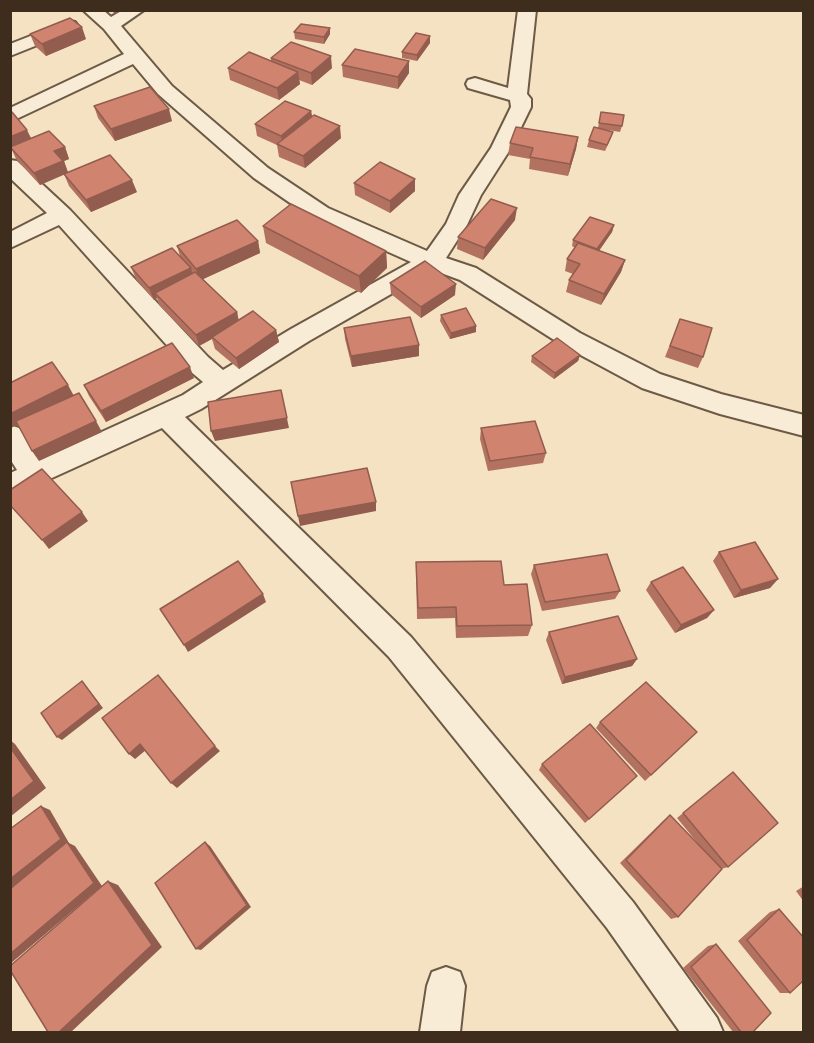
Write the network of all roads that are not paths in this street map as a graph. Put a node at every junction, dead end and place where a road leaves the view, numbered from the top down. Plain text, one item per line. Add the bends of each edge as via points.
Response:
1 (136, 10) edge
2 (528, 10) edge
3 (99, 16) edge
4 (10, 51) edge
5 (134, 56) junction
6 (475, 84) dead end
7 (517, 96) junction
8 (10, 116) edge
9 (10, 166) edge
10 (62, 215) junction
11 (10, 241) edge
12 (433, 260) junction
13 (222, 384) junction
14 (166, 415) junction
15 (804, 426) edge
16 (10, 436) edge
17 (34, 473) junction
18 (10, 486) edge
19 (446, 986) dead end
20 (440, 1032) edge
21 (703, 1032) edge

1 - 3 street
2 - 7 street
3 - 4 street
3 - 5 street
5 - 8 street
5 - 12 street via 173,97 261,173 294,196 357,231
6 - 7 street
7 - 12 street via 521,107 501,148
9 - 10 street
10 - 11 street
10 - 13 street
12 - 13 street
12 - 15 street via 468,274 571,339 651,381
13 - 14 street
14 - 17 street
14 - 21 street via 400,647 620,915
16 - 17 street
17 - 18 street
19 - 20 street

